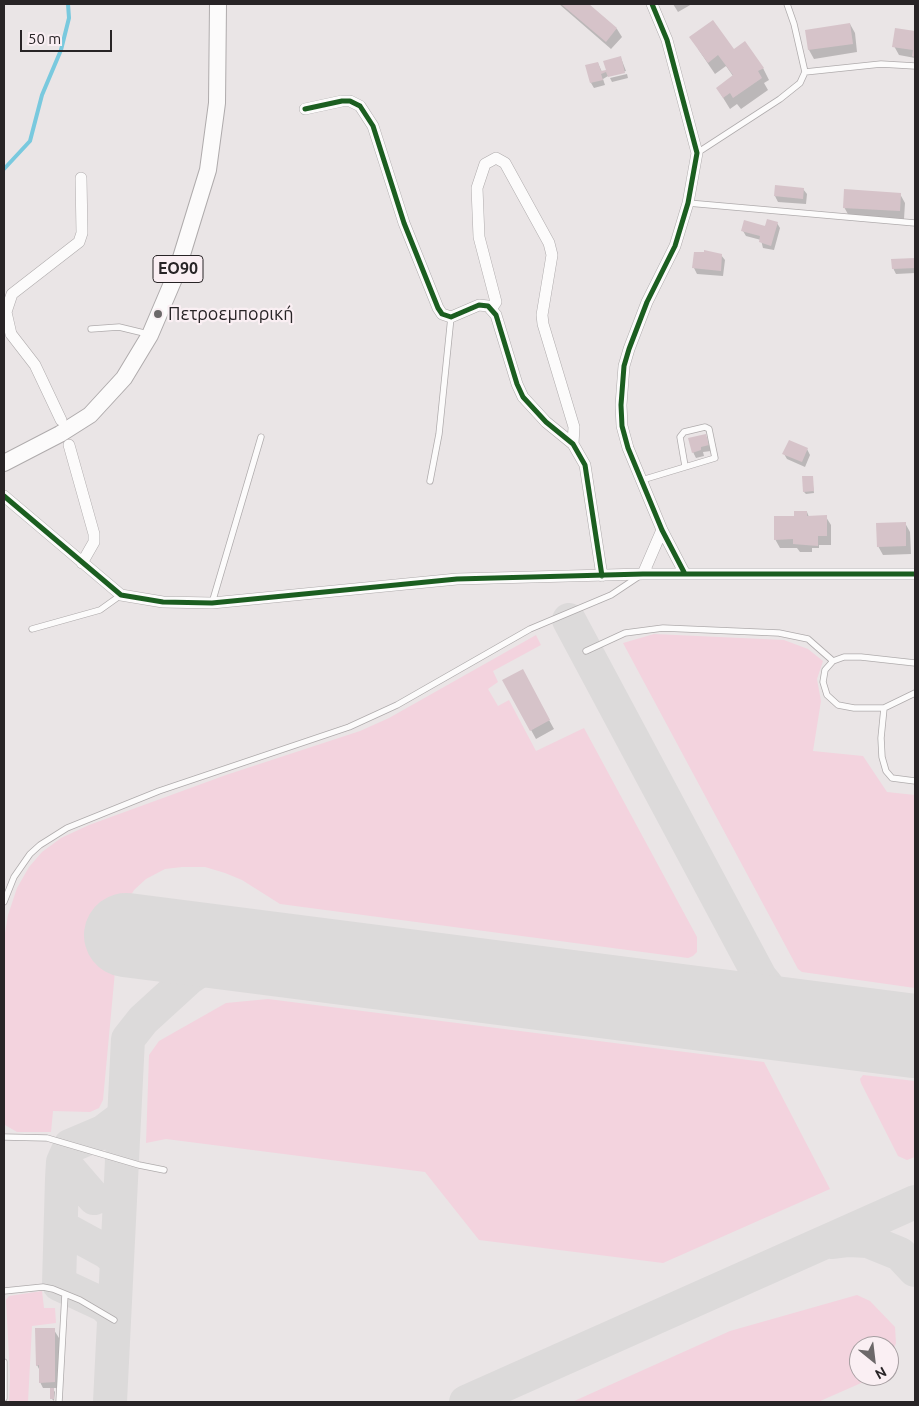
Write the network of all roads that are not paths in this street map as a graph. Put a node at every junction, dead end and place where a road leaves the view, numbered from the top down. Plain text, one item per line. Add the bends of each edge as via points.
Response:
1 (218, 4) edge
2 (652, 4) edge
3 (787, 4) edge
4 (915, 66) edge
5 (806, 72) junction
6 (305, 109) dead end
7 (696, 153) junction
8 (80, 178) dead end
9 (688, 203) junction
10 (915, 223) edge
11 (491, 309) junction
12 (451, 316) junction
13 (91, 329) dead end
14 (150, 335) junction
15 (61, 420) dead end
16 (261, 437) dead end
17 (573, 444) junction
18 (69, 445) dead end
19 (4, 463) edge
20 (685, 466) junction
21 (642, 480) junction
22 (430, 481) dead end
23 (4, 496) edge
24 (662, 530) junction
25 (82, 563) junction
26 (643, 574) junction
27 (685, 574) junction
28 (915, 574) edge
29 (602, 576) junction
30 (121, 595) junction
31 (212, 603) junction
32 (32, 629) dead end
33 (586, 651) dead end
34 (833, 661) junction
35 (915, 663) edge
36 (915, 693) edge
37 (884, 708) junction
38 (915, 781) edge
39 (4, 902) edge
40 (4, 1137) edge
41 (164, 1170) dead end
42 (4, 1291) edge
43 (65, 1294) junction
44 (114, 1320) dead end
45 (4, 1362) edge
46 (4, 1398) edge
47 (59, 1402) edge

1 - 14 main road, ΕΟ90 via 218,83 208,170 176,274
2 - 7 street via 667,40
3 - 5 lane
4 - 5 lane via 881,64
5 - 7 lane via 800,83 780,99
6 - 12 street via 350,101 366,113 438,308 442,314
7 - 9 street
8 - 15 street via 82,233 78,242 12,294 6,312 11,334 35,364
9 - 10 lane
9 - 21 street via 675,246 644,309 624,366 620,405 622,426
11 - 12 street via 479,305
11 - 17 street via 501,329 523,397
11 - 17 street via 496,302 479,237 477,188 484,164 496,158 505,163 552,254 542,315 574,427
12 - 22 lane via 439,434
13 - 14 lane via 119,327
14 - 19 main road, ΕΟ90 via 124,378 90,415
16 - 31 lane
17 - 29 street via 585,465
18 - 25 street via 94,534 94,542
20 - 20 lane via 680,437 684,432 709,429 715,458
20 - 21 lane
21 - 24 street
23 - 25 street
24 - 26 street
24 - 27 street
25 - 30 street
26 - 27 street
26 - 29 street
26 - 39 lane via 611,595 530,629 398,705 350,727 159,791 67,828 30,854 14,877
27 - 28 street
29 - 31 street via 457,579
30 - 31 street via 163,602
30 - 32 lane via 100,610
33 - 34 lane via 625,633 663,628 779,633 808,639
34 - 35 lane via 861,657
34 - 37 lane via 825,670 823,682 828,695 838,705
36 - 37 lane
37 - 38 lane via 881,738 886,771 892,778
40 - 41 lane via 48,1138
42 - 43 lane via 43,1286
43 - 44 lane
43 - 47 lane
45 - 46 lane

